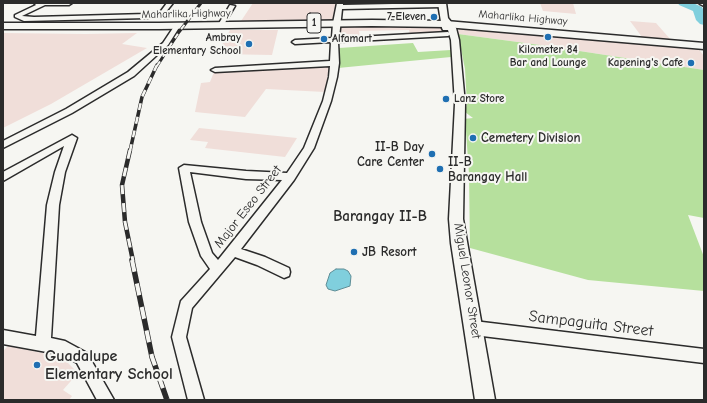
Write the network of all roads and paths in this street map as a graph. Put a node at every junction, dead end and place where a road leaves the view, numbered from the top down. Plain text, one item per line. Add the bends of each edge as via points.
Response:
1 (41, 3) edge
2 (69, 3) edge
3 (170, 3) edge
4 (442, 4) edge
5 (340, 5) edge
6 (232, 6) dead end
7 (34, 19) junction
8 (336, 23) junction
9 (221, 25) junction
10 (3, 26) edge
11 (177, 26) junction
12 (43, 27) junction
13 (449, 29) junction
14 (336, 40) junction
15 (295, 42) dead end
16 (704, 46) edge
17 (335, 63) junction
18 (215, 70) dead end
19 (3, 145) edge
20 (3, 177) edge
21 (290, 177) junction
22 (232, 251) junction
23 (218, 269) junction
24 (284, 272) dead end
25 (474, 328) junction
26 (3, 338) edge
27 (42, 344) junction
28 (704, 356) edge
29 (106, 400) edge
30 (196, 400) edge
31 (485, 400) edge

1 - 2 street
1 - 7 street via 17,16
3 - 7 street via 158,15
4 - 5 street
4 - 13 street, Miguel Leonor Street
5 - 8 street, Major Eseo Street
6 - 9 street
7 - 12 street
8 - 9 main road, Maharlika Highway / 1
8 - 13 main road, Maharlika Highway / 1
8 - 14 street, Major Eseo Street
9 - 11 main road, Maharlika Highway / 1
10 - 12 main road, Maharlika Highway / 1
11 - 12 main road, Maharlika Highway / 1
11 - 19 street via 166,44 131,74 69,111
13 - 14 street
13 - 16 main road, Maharlika Highway / 1
13 - 25 street, Miguel Leonor Street via 460,104 456,218
14 - 15 street
14 - 17 street, Major Eseo Street
17 - 18 street
17 - 21 street, Major Eseo Street via 327,101 309,148
20 - 27 street via 72,138 60,172 53,205
21 - 22 street, Major Eseo Street
21 - 23 street via 184,168 195,222 208,256
22 - 23 street, Major Eseo Street
22 - 24 street
23 - 30 street, Major Eseo Street via 186,305 179,337
25 - 28 street, Sampaguita Street
25 - 31 street, Miguel Leonor Street
26 - 27 street
27 - 29 street via 65,348 82,358

